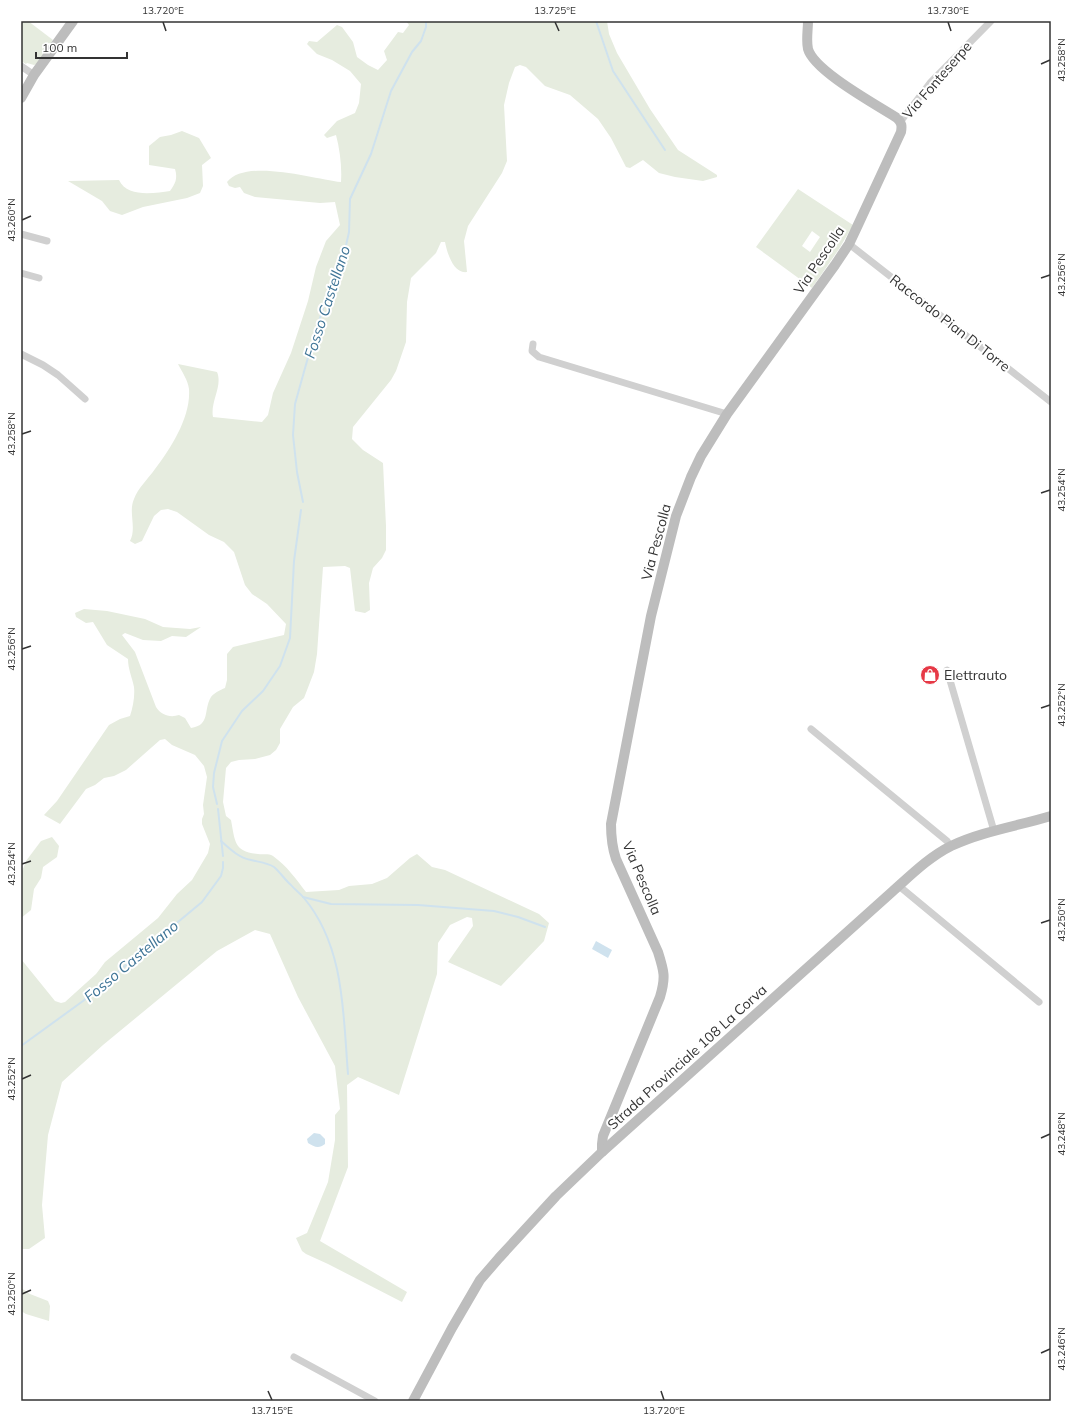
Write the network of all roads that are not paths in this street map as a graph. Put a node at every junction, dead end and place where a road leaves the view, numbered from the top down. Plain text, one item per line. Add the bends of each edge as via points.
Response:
1 (72, 21) edge
2 (808, 21) edge
3 (991, 21) edge
4 (21, 66) edge
5 (34, 75) junction
6 (21, 98) edge
7 (901, 121) junction
8 (21, 234) edge
9 (47, 241) dead end
10 (849, 244) junction
11 (21, 273) edge
12 (39, 278) dead end
13 (533, 344) dead end
14 (21, 354) edge
15 (85, 399) dead end
16 (1051, 402) edge
17 (726, 414) junction
18 (947, 670) dead end
19 (810, 729) dead end
20 (1051, 816) edge
21 (994, 831) junction
22 (951, 847) junction
23 (899, 886) junction
24 (1039, 1002) dead end
25 (602, 1152) junction
26 (294, 1357) dead end
27 (375, 1401) edge
28 (413, 1401) edge

1 - 5 street
2 - 7 street via 808,49 819,66
3 - 7 street, Via Fonteserpe via 930,83
4 - 5 street
5 - 6 street
7 - 10 street, Via Pescolla via 901,132
8 - 9 street
10 - 16 street, Raccordo Pian Di Torre
10 - 17 street, Via Pescolla
11 - 12 street
13 - 17 street via 532,351 539,357
14 - 15 street via 58,375
17 - 25 street, Via Pescolla via 701,456 676,516 651,616 611,824 613,848 658,952 665,982 603,1136
18 - 21 street
19 - 22 street via 947,841
20 - 21 street, Strada Provinciale 108 La Corva
21 - 22 street, Strada Provinciale 108 La Corva
22 - 23 street, Strada Provinciale 108 La Corva via 935,856
23 - 24 street
23 - 25 street, Strada Provinciale 108 La Corva
25 - 28 street, Strada Provinciale 108 La Corva via 556,1196 480,1280
26 - 27 street

